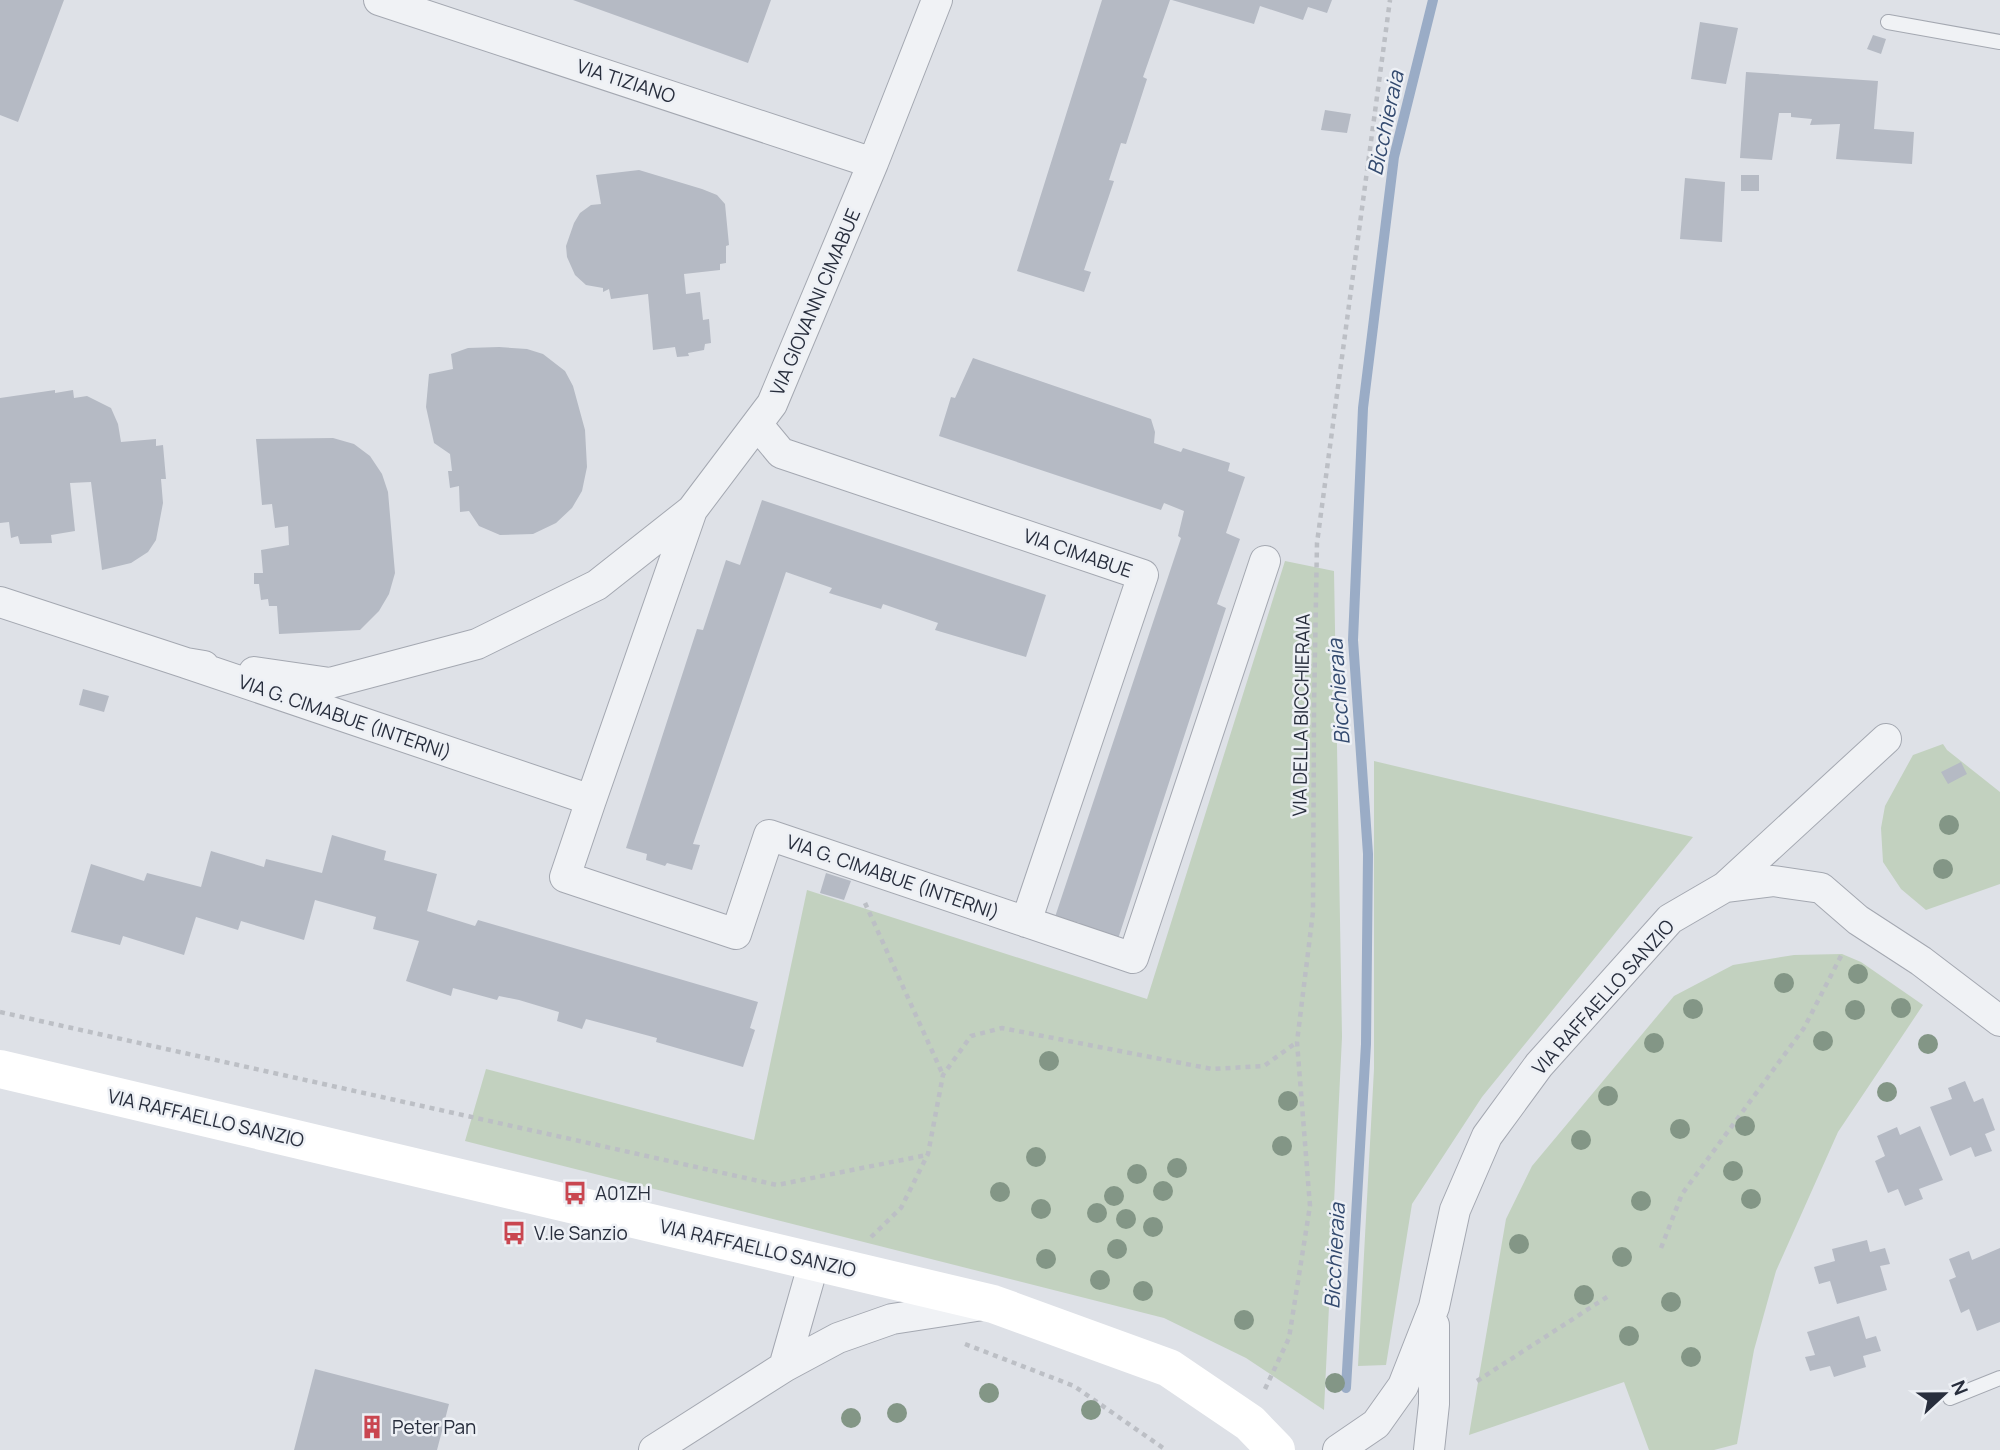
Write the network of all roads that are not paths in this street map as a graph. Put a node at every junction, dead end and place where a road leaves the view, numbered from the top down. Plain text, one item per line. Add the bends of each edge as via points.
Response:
1 (379, 0) edge
2 (937, 0) edge
3 (1888, 22) dead end
4 (2000, 42) edge
5 (873, 163) junction
6 (757, 424) junction
7 (692, 510) junction
8 (1265, 561) dead end
9 (0, 602) edge
10 (186, 663) junction
11 (1886, 739) dead end
12 (591, 800) junction
13 (1725, 887) junction
14 (1026, 922) junction
15 (2000, 1021) edge
16 (0, 1069) edge
17 (814, 1262) junction
18 (993, 1304) junction
19 (1434, 1307) junction
20 (784, 1367) junction
21 (2000, 1378) edge
22 (1950, 1398) dead end
23 (654, 1450) edge
24 (1276, 1450) edge
25 (1338, 1450) edge
26 (1429, 1450) edge

1 - 5 street, VIA TIZIANO
2 - 5 street, VIA GIOVANNI CIMABUE
3 - 4 lane
5 - 6 street, VIA GIOVANNI CIMABUE via 772,404
6 - 7 street, VIA GIOVANNI CIMABUE
6 - 14 street, VIA CIMABUE via 781,453 1143,575
7 - 10 street, VIA GIOVANNI CIMABUE via 597,586 477,643 330,683
7 - 12 street
8 - 14 street, VIA G. CIMABUE (INTERNI) via 1133,958
9 - 10 street, VIA GIOVANNI CIMABUE
10 - 12 street, VIA G. CIMABUE (INTERNI)
11 - 13 street
12 - 14 street, VIA G. CIMABUE (INTERNI) via 565,877 736,934 769,835
13 - 15 street, VIA RAFFAELLO SANZIO via 1773,881 1821,888 1857,920 1922,961
13 - 19 street, VIA RAFFAELLO SANZIO via 1670,919 1539,1065 1487,1136 1455,1210
16 - 17 main road, VIA RAFFAELLO SANZIO
17 - 18 main road, VIA RAFFAELLO SANZIO
17 - 20 street
18 - 20 street via 892,1319 838,1338
18 - 24 main road, VIA RAFFAELLO SANZIO via 1168,1368 1250,1423
19 - 25 street via 1403,1386 1376,1424
19 - 26 street
20 - 23 street
21 - 22 lane

